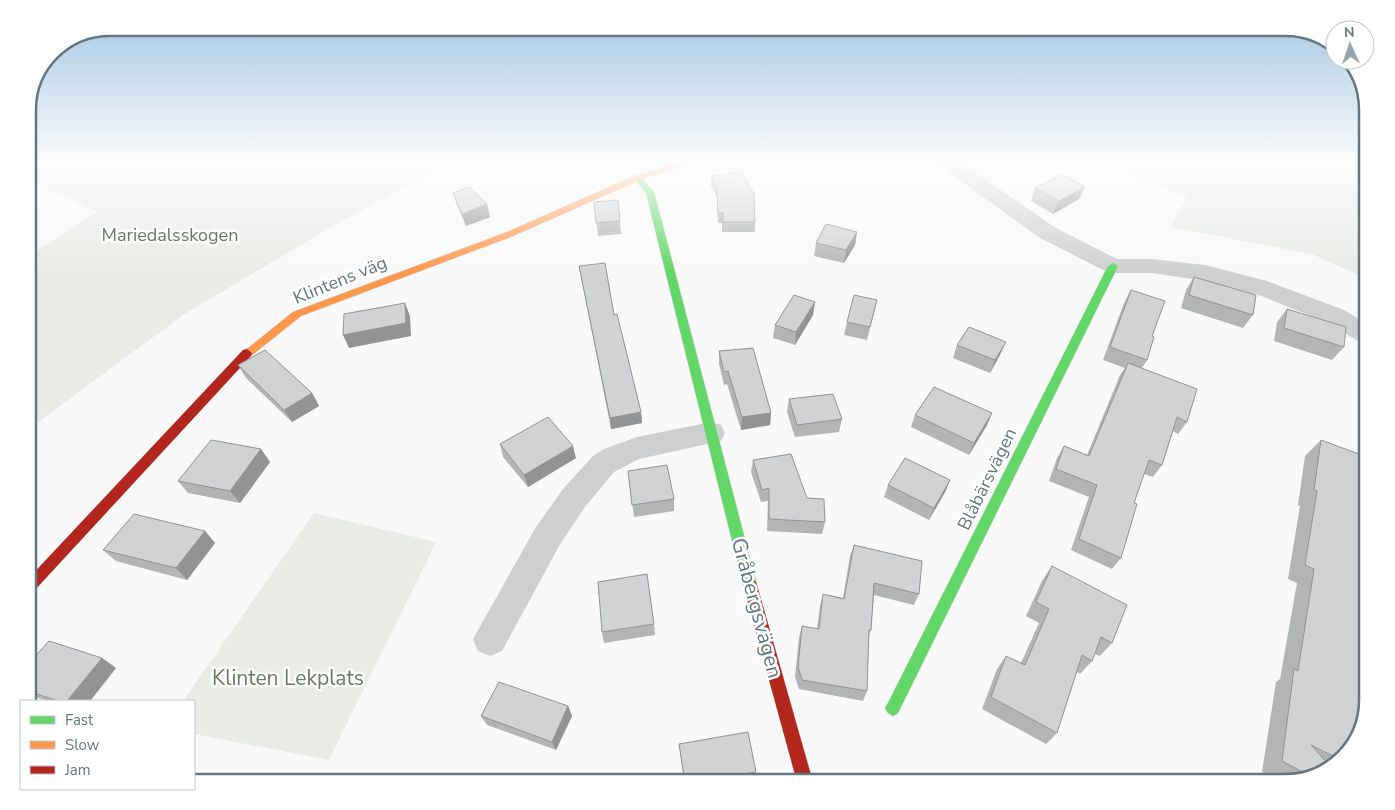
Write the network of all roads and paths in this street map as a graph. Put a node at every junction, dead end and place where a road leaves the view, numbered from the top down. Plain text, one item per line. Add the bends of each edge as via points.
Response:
1 (592, 198) edge
2 (651, 198) edge
3 (998, 198) edge
4 (1114, 266) junction
5 (1359, 330) edge
6 (711, 433) junction
7 (36, 579) edge
8 (490, 639) dead end
9 (893, 708) dead end
10 (803, 774) edge

1 - 7 street, Klintens väg via 510,234 297,314 240,359
2 - 6 street, Gråbergsvägen
3 - 4 street via 1048,233
4 - 5 street via 1152,266 1205,272 1267,289 1335,316
4 - 9 street, Blåbärsvägen
6 - 8 street via 612,457 576,495 542,546
6 - 10 street, Gråbergsvägen

